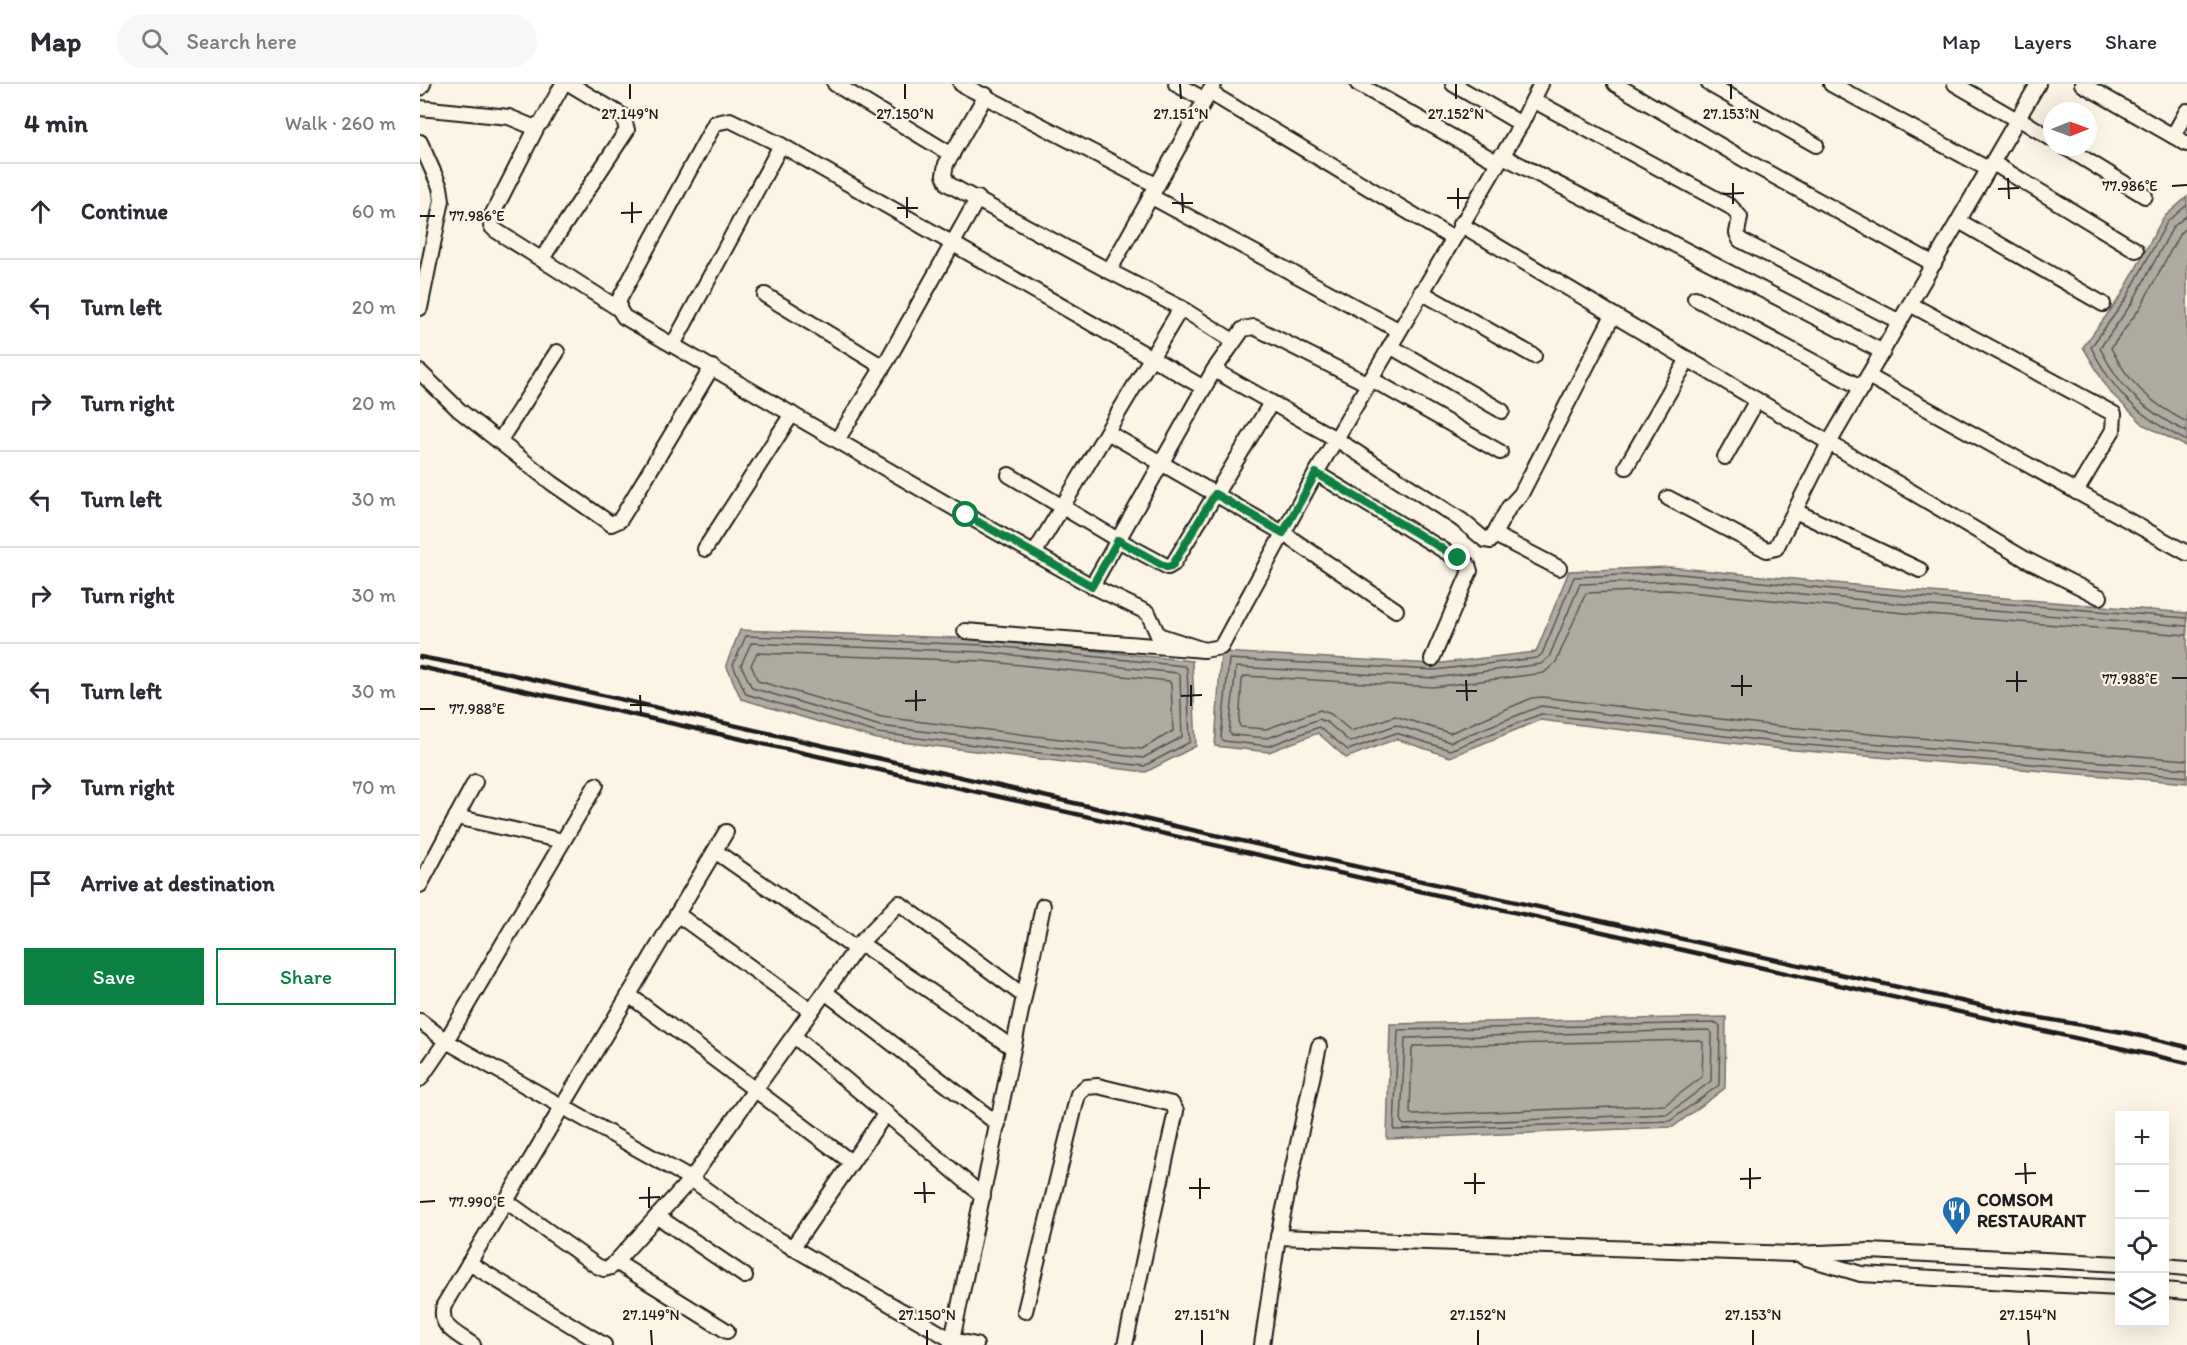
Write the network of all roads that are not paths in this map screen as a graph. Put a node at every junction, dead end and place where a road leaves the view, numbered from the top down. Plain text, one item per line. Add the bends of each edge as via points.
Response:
1 (423, 84) edge
2 (563, 84) edge
3 (570, 84) edge
4 (835, 84) edge
5 (962, 84) edge
6 (1176, 84) edge
7 (1359, 84) edge
8 (1453, 84) edge
9 (1541, 84) edge
10 (1615, 84) edge
11 (1709, 84) edge
12 (1831, 84) edge
13 (1955, 84) edge
14 (2038, 84) edge
15 (2082, 84) edge
16 (420, 88) edge
17 (1210, 92) edge
18 (986, 95) junction
19 (1533, 100) junction
20 (420, 108) edge
21 (2187, 111) edge
22 (2018, 119) junction
23 (1521, 124) junction
24 (538, 125) junction
25 (2043, 134) edge
26 (2173, 136) junction
27 (420, 142) edge
28 (2187, 144) edge
29 (781, 145) junction
30 (1816, 145) dead end
31 (952, 155) junction
32 (2079, 156) edge
33 (1499, 158) junction
34 (1990, 166) junction
35 (1153, 190) junction
36 (2145, 196) dead end
37 (978, 198) junction
38 (1959, 221) junction
39 (1460, 224) junction
40 (1452, 238) junction
41 (953, 243) junction
42 (2136, 250) dead end
43 (544, 261) junction
44 (1934, 264) junction
45 (1109, 271) junction
46 (1421, 292) junction
47 (765, 295) dead end
48 (1695, 298) dead end
49 (1910, 304) junction
50 (2103, 304) dead end
51 (420, 308) edge
52 (1181, 308) junction
53 (619, 309) junction
54 (1614, 315) junction
55 (1900, 322) junction
56 (1398, 330) junction
57 (1233, 341) junction
58 (673, 345) junction
59 (1390, 346) junction
60 (557, 352) dead end
61 (1883, 352) junction
62 (1534, 356) dead end
63 (1151, 358) junction
64 (1688, 359) junction
65 (712, 367) junction
66 (883, 367) junction
67 (1214, 370) junction
68 (420, 372) edge
69 (1369, 381) junction
70 (1865, 382) junction
71 (1204, 388) junction
72 (1757, 400) junction
73 (1270, 404) junction
74 (1502, 411) dead end
75 (792, 414) junction
76 (1107, 432) junction
77 (1336, 439) junction
78 (500, 440) junction
79 (837, 440) junction
80 (1829, 443) junction
81 (1500, 452) dead end
82 (1725, 457) dead end
83 (1161, 464) junction
84 (1626, 467) dead end
85 (1316, 473) junction
86 (1009, 475) dead end
87 (2076, 492) junction
88 (1215, 494) junction
89 (1668, 498) dead end
90 (1062, 506) junction
91 (1795, 511) junction
92 (1283, 533) junction
93 (1495, 535) junction
94 (1118, 540) junction
95 (705, 549) dead end
96 (2187, 553) edge
97 (1034, 554) junction
98 (1559, 568) dead end
99 (1920, 570) dead end
100 (1092, 586) junction
101 (2100, 597) dead end
102 (1396, 610) dead end
103 (965, 632) dead end
104 (1204, 650) junction
105 (1432, 659) dead end
106 (475, 782) dead end
107 (596, 785) dead end
108 (456, 817) junction
109 (726, 832) dead end
110 (563, 841) junction
111 (715, 851) junction
112 (420, 885) edge
113 (1043, 906) dead end
114 (677, 914) junction
115 (858, 946) junction
116 (825, 992) junction
117 (629, 995) junction
118 (1024, 996) junction
119 (811, 1011) junction
120 (420, 1021) edge
121 (794, 1035) junction
122 (446, 1041) junction
123 (1319, 1046) dead end
124 (1013, 1048) junction
125 (420, 1079) edge
126 (755, 1090) junction
127 (562, 1108) junction
128 (886, 1113) junction
129 (998, 1124) junction
130 (851, 1162) junction
131 (691, 1179) junction
132 (982, 1196) junction
133 (506, 1201) junction
134 (657, 1216) junction
135 (1278, 1238) junction
136 (792, 1248) junction
137 (1792, 1254) junction
138 (616, 1262) junction
139 (469, 1263) junction
140 (2115, 1264) edge
141 (2169, 1266) edge
142 (2187, 1268) edge
143 (745, 1276) dead end
144 (2115, 1288) edge
145 (2169, 1290) edge
146 (2187, 1292) edge
147 (1024, 1311) dead end
148 (727, 1331) dead end
149 (952, 1342) edge
150 (472, 1345) edge
151 (604, 1345) edge
152 (976, 1345) edge
153 (1125, 1345) edge
154 (1262, 1345) edge

1 - 16 street
2 - 24 street
3 - 43 street via 623,116 627,130 544,254
4 - 31 street
5 - 18 street
6 - 17 street
7 - 33 street
8 - 23 street
9 - 19 street
10 - 44 street
11 - 30 street
12 - 34 street
13 - 22 street
14 - 22 street
15 - 26 street
17 - 35 street
17 - 40 street
18 - 31 street
18 - 35 street
19 - 23 street
19 - 55 street via 1731,207 1740,217 1740,240
20 - 24 street via 509,117 529,126
21 - 26 street
22 - 25 street
22 - 34 street
23 - 33 street
24 - 43 street via 491,222 495,230
26 - 28 street
27 - 51 street via 442,200
29 - 41 street
29 - 53 street via 730,120 715,123 619,300
29 - 58 street
31 - 37 street via 946,164 945,180
32 - 36 street
33 - 39 street
33 - 61 street
34 - 38 street
34 - 42 street
35 - 45 street
35 - 56 street
37 - 41 street
37 - 45 street
38 - 44 street
38 - 50 street
39 - 40 street
39 - 54 street
40 - 46 street
41 - 63 street
41 - 66 street
43 - 53 street
44 - 49 street
45 - 52 street
46 - 56 street
46 - 62 street
47 - 66 street
48 - 70 street
49 - 55 street
49 - 87 street via 2114,414 2113,430
52 - 57 street
52 - 63 street
53 - 58 street via 624,317
54 - 64 street
54 - 93 street via 1521,494 1509,507
55 - 61 street
56 - 59 street
57 - 67 street
57 - 69 street via 1243,329 1254,327
58 - 65 street
59 - 69 street
59 - 74 street
60 - 78 street
61 - 70 street
63 - 71 street
63 - 76 street
64 - 72 street
64 - 84 street
65 - 75 street
65 - 78 street via 614,524 608,524 552,483
66 - 79 street
67 - 71 street
67 - 73 street
68 - 78 street via 459,410
69 - 77 street
69 - 81 street
70 - 80 street
70 - 87 street
71 - 83 street
72 - 80 street
72 - 82 street
73 - 77 street
73 - 88 street
75 - 79 street
75 - 95 street
76 - 83 street
76 - 90 street
77 - 85 street
77 - 93 street via 1461,520 1485,540
79 - 97 street
80 - 91 street
80 - 101 street via 2025,559
83 - 88 street
83 - 94 street
85 - 92 street
85 - 105 street via 1468,565 1470,571
86 - 90 street
87 - 96 street
88 - 92 street
88 - 94 street via 1172,566 1166,567
89 - 91 street via 1771,551
90 - 94 street
90 - 97 street
91 - 99 street
92 - 102 street
92 - 104 street via 1224,644
93 - 98 street
94 - 100 street
97 - 100 street
100 - 104 street via 1150,614 1158,635
103 - 104 street
106 - 108 street
107 - 110 street
108 - 110 street
108 - 112 street
109 - 111 street
110 - 122 street
111 - 114 street
111 - 115 street
113 - 118 street
114 - 117 street
114 - 119 street
115 - 116 street
115 - 118 street via 901,903
115 - 124 street
116 - 119 street
116 - 129 street
117 - 126 street
117 - 127 street
118 - 124 street
119 - 121 street
120 - 122 street
121 - 126 street
121 - 128 street
122 - 125 street
122 - 127 street
123 - 135 street
124 - 129 street
126 - 130 street
126 - 131 street
127 - 131 street
127 - 133 street
128 - 130 street
128 - 132 street
129 - 132 street
130 - 136 street
131 - 134 street
131 - 136 street
132 - 149 street
133 - 138 street via 597,1266 604,1269
133 - 139 street
134 - 138 street
134 - 143 street
135 - 137 street
135 - 154 street
136 - 149 street
137 - 140 street via 1870,1251
137 - 144 street via 1861,1274
138 - 148 street
139 - 150 street via 442,1315 444,1325
139 - 151 street
141 - 142 street
145 - 146 street
147 - 153 street via 1078,1094 1086,1087 1098,1086 1172,1104 1176,1111
149 - 152 street

